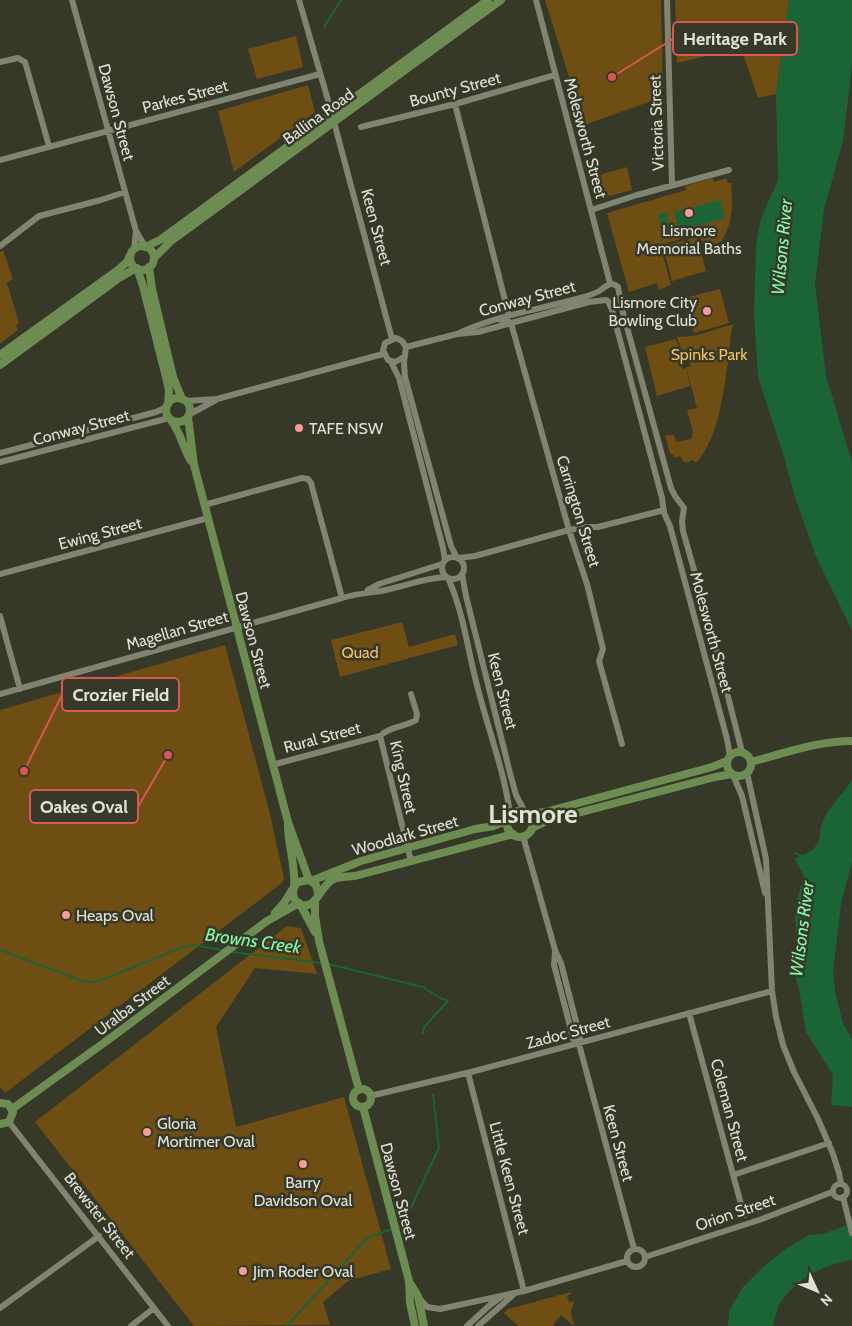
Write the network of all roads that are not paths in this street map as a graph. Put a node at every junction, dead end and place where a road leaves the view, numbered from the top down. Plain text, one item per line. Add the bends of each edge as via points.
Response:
1 (72, 0) edge
2 (300, 0) edge
3 (488, 0) edge
4 (501, 0) edge
5 (536, 0) edge
6 (667, 0) edge
7 (0, 62) edge
8 (320, 74) junction
9 (555, 75) junction
10 (454, 104) junction
11 (333, 118) junction
12 (361, 126) dead end
13 (108, 131) junction
14 (49, 146) junction
15 (0, 160) edge
16 (729, 170) dead end
17 (672, 185) junction
18 (125, 192) junction
19 (591, 210) junction
20 (136, 231) junction
21 (0, 246) edge
22 (145, 246) junction
23 (133, 252) junction
24 (154, 258) junction
25 (137, 268) junction
26 (149, 268) junction
27 (610, 283) junction
28 (603, 289) junction
29 (620, 295) junction
30 (607, 300) junction
31 (510, 320) junction
32 (458, 334) junction
33 (392, 338) junction
34 (406, 347) junction
35 (383, 354) junction
36 (0, 355) edge
37 (404, 357) junction
38 (391, 362) junction
39 (0, 365) edge
40 (217, 399) junction
41 (184, 400) junction
42 (167, 406) junction
43 (189, 415) junction
44 (170, 419) junction
45 (0, 453) edge
46 (0, 462) edge
47 (194, 465) junction
48 (677, 500) junction
49 (204, 505) junction
50 (664, 511) junction
51 (682, 515) junction
52 (208, 518) junction
53 (570, 530) junction
54 (458, 558) junction
55 (443, 562) junction
56 (0, 574) edge
57 (462, 574) junction
58 (447, 577) junction
59 (362, 592) junction
60 (342, 598) junction
61 (0, 616) edge
62 (236, 627) junction
63 (20, 688) junction
64 (0, 694) edge
65 (411, 694) dead end
66 (383, 733) junction
67 (852, 741) edge
68 (622, 744) dead end
69 (742, 752) junction
70 (728, 758) junction
71 (751, 762) junction
72 (272, 765) junction
73 (747, 772) junction
74 (732, 775) junction
75 (527, 813) junction
76 (509, 818) junction
77 (288, 822) junction
78 (532, 828) junction
79 (513, 834) junction
80 (523, 836) junction
81 (408, 848) junction
82 (411, 861) junction
83 (310, 880) junction
84 (293, 888) junction
85 (316, 897) junction
86 (299, 903) junction
87 (768, 906) junction
88 (267, 921) junction
89 (319, 941) junction
90 (772, 991) junction
91 (689, 1013) junction
92 (578, 1044) junction
93 (468, 1073) junction
94 (359, 1090) junction
95 (370, 1096) junction
96 (0, 1103) edge
97 (363, 1107) junction
98 (12, 1109) junction
99 (9, 1122) junction
100 (0, 1124) edge
101 (829, 1143) junction
102 (733, 1175) junction
103 (841, 1184) junction
104 (832, 1192) junction
105 (843, 1197) junction
106 (744, 1215) dead end
107 (852, 1233) edge
108 (99, 1236) junction
109 (634, 1249) junction
110 (645, 1256) junction
111 (627, 1261) junction
112 (409, 1282) junction
113 (524, 1291) junction
114 (516, 1293) junction
115 (418, 1296) junction
116 (503, 1296) junction
117 (0, 1308) edge
118 (154, 1308) junction
119 (131, 1326) edge
120 (168, 1326) edge
121 (415, 1326) edge
122 (424, 1326) edge
123 (467, 1326) edge
124 (478, 1326) edge

1 - 13 street, Dawson Street
2 - 8 street, Keen Street
3 - 11 main road, Ballina Road
4 - 11 main road, Ballina Road
5 - 9 street, Molesworth Street
6 - 17 street, Victoria Street
7 - 14 street via 18,58 25,62
8 - 11 street, Keen Street
8 - 13 street, Parkes Street
9 - 10 street, Bounty Street
9 - 19 street, Molesworth Street
10 - 12 street, Bounty Street
10 - 31 street, Carrington Street
11 - 22 main road, Ballina Road via 160,240
11 - 24 main road, Ballina Road via 171,241
11 - 33 street, Keen Street
13 - 14 street, Parkes Street
13 - 18 street, Dawson Street
14 - 15 street, Parkes Street
16 - 17 street
17 - 19 street
18 - 20 street, Dawson Street
18 - 21 street via 39,216
19 - 27 street, Molesworth Street
20 - 22 street, Dawson Street
20 - 23 street, Dawson Street
22 - 23 main road
22 - 24 main road
23 - 25 main road via 132,263
23 - 36 main road via 118,270
24 - 26 main road
25 - 26 main road
25 - 39 main road
25 - 42 main road via 169,390
26 - 41 main road via 173,377
27 - 28 street
27 - 29 street via 618,287
28 - 30 street
28 - 31 street, Conway Street
29 - 30 street via 614,301
29 - 48 street via 671,488
30 - 31 street, Conway Street
30 - 50 street, Molesworth Street
31 - 32 street, Conway Street via 478,332
31 - 32 street, Conway Street via 475,326
31 - 53 street, Carrington Street
32 - 34 street, Conway Street
33 - 34 street via 402,341
33 - 35 street via 383,346
34 - 37 street
35 - 38 street
35 - 40 street
37 - 38 street via 399,362
37 - 54 street via 405,377 451,546
38 - 55 street via 400,378 443,548
40 - 41 street
40 - 43 street
41 - 42 main road via 174,399
41 - 43 main road via 190,406
42 - 44 main road
42 - 45 street, Conway Street via 156,412
43 - 44 main road via 186,420 178,422
43 - 47 main road, Dawson Street
44 - 46 street, Conway Street
44 - 47 main road, Dawson Street
47 - 49 main road, Dawson Street
48 - 50 street via 668,501
48 - 51 street via 684,508
49 - 52 main road, Dawson Street
49 - 60 street via 308,479
50 - 51 street via 674,520
50 - 53 street via 598,527
50 - 70 street, Molesworth Street via 727,739
51 - 69 street, Molesworth Street via 684,536
52 - 56 street, Ewing Street
52 - 62 main road, Dawson Street
53 - 54 street
53 - 68 street, Carrington Street via 603,649 599,661
54 - 55 street via 449,557
54 - 57 street via 463,564
55 - 58 street via 442,570
55 - 59 street, Magellan Street
57 - 58 street via 457,578
57 - 75 street, Keen Street via 510,773 516,795
58 - 59 street, Magellan Street
58 - 76 street, Keen Street via 458,606
59 - 60 street, Magellan Street
60 - 62 street, Magellan Street
61 - 63 street
62 - 63 street, Magellan Street
62 - 72 main road, Dawson Street
63 - 64 street, Magellan Street
65 - 66 street, Rural Street via 416,720
66 - 72 street, Rural Street
66 - 81 street, King Street
67 - 71 main road via 826,742
69 - 70 main road
69 - 71 main road
70 - 74 main road via 727,769
70 - 75 main road via 712,767 545,812
71 - 73 main road
72 - 77 main road, Dawson Street
73 - 74 main road via 741,776
73 - 87 street via 765,848
74 - 78 main road via 547,821
74 - 87 street via 740,788
75 - 76 main road via 517,812
75 - 78 main road via 533,821
76 - 79 main road via 508,827
76 - 81 main road, Woodlark Street via 494,826
77 - 83 main road, Dawson Street
77 - 84 main road, Dawson Street via 294,868
78 - 80 main road
79 - 80 main road
79 - 82 main road, Woodlark Street
80 - 92 street, Keen Street via 561,963 580,1037
81 - 82 street, King Street
81 - 83 main road, Woodlark Street
82 - 85 main road, Woodlark Street via 337,878
83 - 84 main road via 298,882
83 - 85 main road via 316,885
84 - 86 main road via 294,899
84 - 88 main road, Uralba Street
85 - 86 main road via 310,904
85 - 89 main road
86 - 88 main road, Uralba Street
86 - 89 main road
87 - 90 street
88 - 98 main road, Uralba Street
89 - 94 main road
90 - 91 street, Zadoc Street
90 - 101 street via 783,1045
91 - 92 street, Zadoc Street
91 - 102 street, Coleman Street
92 - 93 street, Zadoc Street
92 - 109 street, Keen Street
93 - 95 street, Zadoc Street
93 - 113 street, Little Keen Street
94 - 95 main road via 367,1091
94 - 97 main road via 353,1095 353,1100
95 - 97 main road via 370,1102
96 - 98 main road via 8,1104
97 - 112 main road, Dawson Street
98 - 99 main road via 13,1116
99 - 100 main road
99 - 108 street, Brewster Street
101 - 102 street
101 - 103 street
102 - 106 street, Coleman Street
103 - 104 street via 834,1186
103 - 105 street via 847,1190
104 - 105 street via 836,1198
104 - 110 street, Orion Street via 762,1219
105 - 107 street
108 - 117 street
108 - 118 street, Brewster Street
109 - 110 street via 640,1249
109 - 111 street via 628,1254
110 - 111 street via 643,1264 638,1267
111 - 113 street
112 - 115 main road, Dawson Street
112 - 121 main road, Dawson Street
113 - 114 street
114 - 116 street
114 - 124 street
115 - 116 street via 427,1307 436,1310
115 - 122 main road, Dawson Street
116 - 123 street
118 - 119 street
118 - 120 street, Brewster Street

